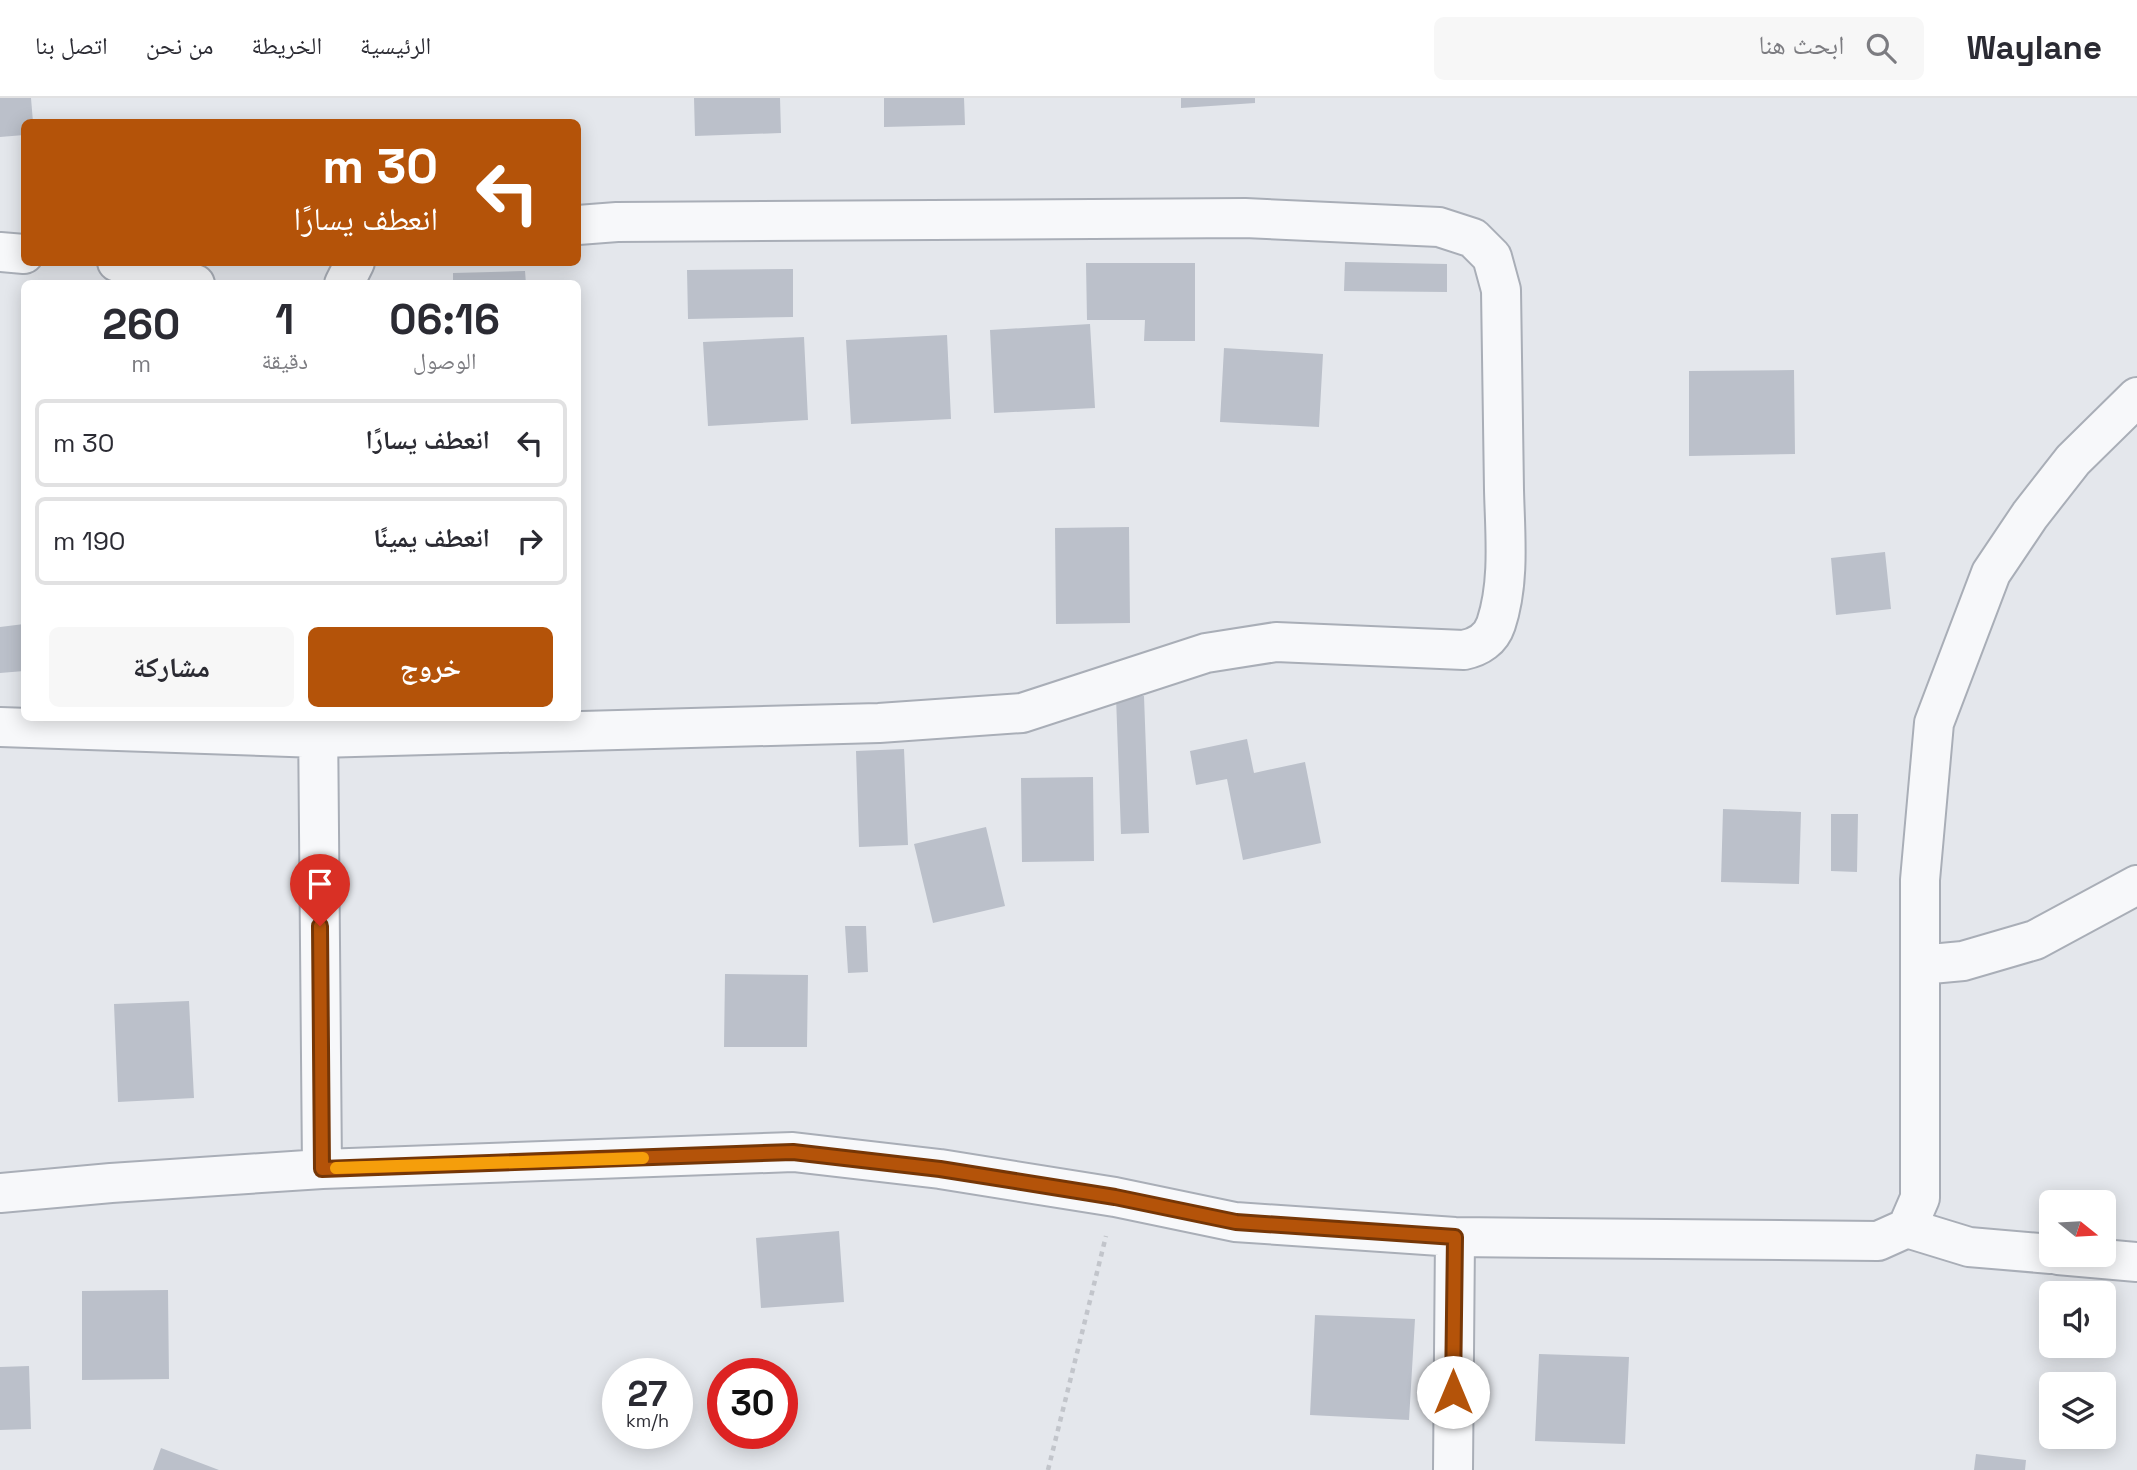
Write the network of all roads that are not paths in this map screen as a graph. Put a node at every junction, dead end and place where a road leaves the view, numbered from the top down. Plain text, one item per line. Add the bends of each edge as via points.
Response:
1 (581, 225) edge
2 (0, 252) edge
3 (21, 254) edge
4 (135, 266) edge
5 (184, 280) edge
6 (2137, 397) edge
7 (0, 727) edge
8 (318, 728) edge
9 (2137, 885) edge
10 (1920, 965) junction
11 (322, 1169) junction
12 (0, 1193) edge
13 (1907, 1228) junction
14 (1455, 1237) junction
15 (2039, 1253) edge
16 (2116, 1260) edge
17 (2137, 1262) edge
18 (1453, 1470) edge

1 - 8 street via 1245,218 1439,227 1474,238 1492,257 1501,290 1504,583 1496,626 1486,640 1464,650 1276,642 1206,653 1022,713 879,723
2 - 3 street
4 - 5 street
6 - 10 street via 2073,460 2030,514 1991,573 1972,620 1934,723 1920,880
7 - 8 street
8 - 11 street
9 - 10 street via 2035,940 1963,961
10 - 13 street via 1920,1198
11 - 12 street
11 - 14 street via 793,1152 940,1169 1236,1222
13 - 14 street via 1878,1241
13 - 15 street via 1969,1247
14 - 18 street
16 - 17 street

